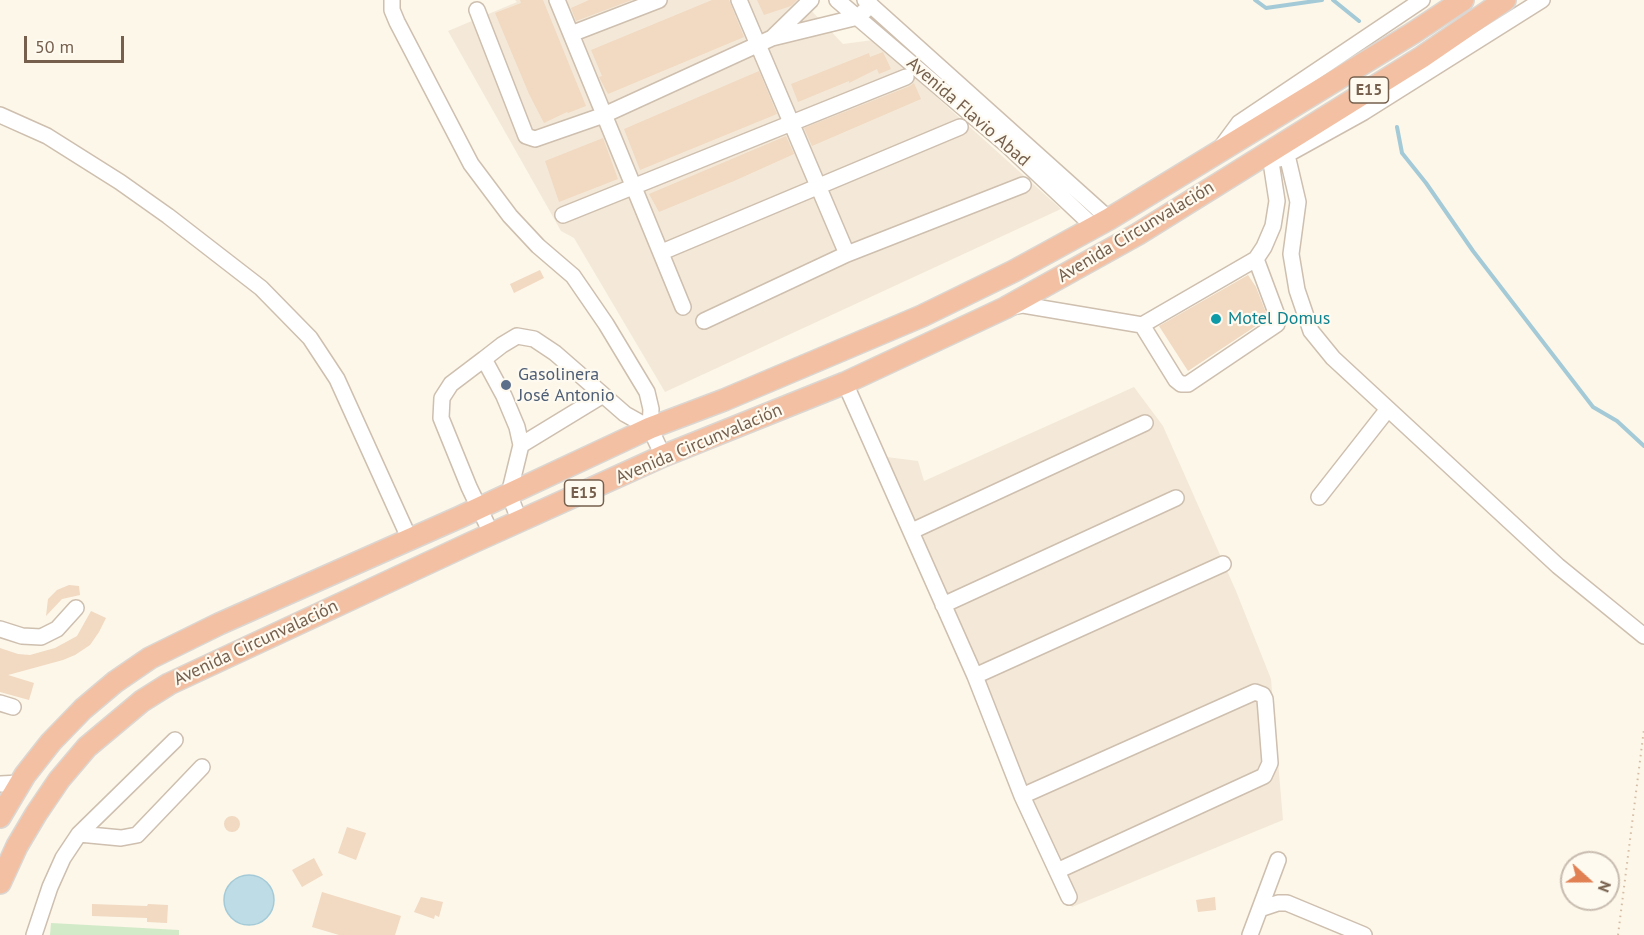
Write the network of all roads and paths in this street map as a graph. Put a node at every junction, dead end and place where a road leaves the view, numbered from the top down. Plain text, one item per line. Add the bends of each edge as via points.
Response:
1 (392, 0) edge
2 (556, 0) edge
3 (659, 0) edge
4 (740, 0) edge
5 (811, 0) edge
6 (837, 0) edge
7 (1422, 0) edge
8 (1463, 0) edge
9 (1505, 0) edge
10 (1542, 0) edge
11 (868, 3) edge
12 (477, 10) dead end
13 (858, 17) junction
14 (571, 34) junction
15 (766, 42) junction
16 (906, 77) dead end
17 (0, 115) edge
18 (604, 115) junction
19 (792, 123) junction
20 (960, 126) dead end
21 (1215, 155) junction
22 (1287, 155) junction
23 (1271, 162) junction
24 (1231, 176) junction
25 (1023, 184) dead end
26 (819, 185) junction
27 (633, 186) junction
28 (563, 215) dead end
29 (1101, 223) junction
30 (662, 252) junction
31 (847, 254) junction
32 (1256, 259) junction
33 (683, 307) dead end
34 (1005, 308) junction
35 (704, 321) dead end
36 (1142, 325) junction
37 (484, 359) junction
38 (845, 384) junction
39 (603, 395) junction
40 (724, 400) junction
41 (1388, 409) junction
42 (1145, 423) dead end
43 (733, 427) junction
44 (650, 428) junction
45 (521, 445) junction
46 (599, 452) junction
47 (663, 456) junction
48 (611, 481) junction
49 (509, 494) junction
50 (1319, 497) dead end
51 (1176, 498) dead end
52 (479, 508) junction
53 (460, 517) junction
54 (520, 522) junction
55 (912, 531) junction
56 (492, 535) junction
57 (410, 540) junction
58 (471, 543) junction
59 (1223, 564) dead end
60 (944, 605) junction
61 (76, 608) dead end
62 (0, 629) edge
63 (1644, 636) edge
64 (975, 676) junction
65 (1644, 729) edge
66 (175, 740) dead end
67 (202, 767) dead end
68 (10, 784) edge
69 (1022, 796) junction
70 (1, 814) edge
71 (79, 834) junction
72 (1278, 860) dead end
73 (1057, 871) junction
74 (0, 883) edge
75 (1069, 897) dead end
76 (1260, 909) junction
77 (34, 935) edge
78 (1250, 935) edge
79 (1364, 935) edge
80 (1618, 935) edge

1 - 44 street via 397,22 471,164 510,216 573,276 606,324 646,392 651,409
2 - 14 street
3 - 14 street
4 - 15 street
5 - 15 street
6 - 13 street, Avenida Flavio Abad
7 - 21 street, Avenida Circunvalación / E15 via 1239,123
8 - 21 highway, Avenida Circunvalación / E15
9 - 24 highway, Avenida Circunvalación / E15 via 1422,57
10 - 22 street, Avenida Circunvalación / E15 via 1364,112
11 - 13 street
11 - 29 street, Avenida Flavio Abad
12 - 18 street via 526,136 535,140
13 - 15 street
13 - 29 street, Avenida Flavio Abad
14 - 18 street
15 - 18 street
15 - 19 street
16 - 19 street
17 - 57 street via 47,136 139,196 261,288 310,338 337,379
18 - 27 street
19 - 26 street
19 - 27 street
20 - 26 street
21 - 29 highway, Avenida Circunvalación / E15
22 - 23 street, Avenida Circunvalación / E15
22 - 41 street via 1298,202 1291,254 1297,290 1311,331 1333,358
23 - 24 street, Avenida Circunvalación / E15
23 - 32 street via 1277,201 1273,226
24 - 34 highway, Avenida Circunvalación / E15 via 1121,244
25 - 31 street
26 - 30 street
26 - 31 street
27 - 28 street
27 - 30 street
29 - 40 highway, Avenida Circunvalación / E15 via 922,316
30 - 33 street
31 - 35 street
32 - 36 street
32 - 36 street via 1277,324 1188,384 1176,380
34 - 36 street via 1023,304
34 - 38 highway, Avenida Circunvalación / E15
37 - 39 street via 517,336 530,338 555,352
37 - 45 street via 504,396
37 - 52 street via 451,384 442,398 441,418
38 - 43 highway, Avenida Circunvalación / E15
38 - 55 street
39 - 44 street
39 - 45 street
40 - 43 highway
40 - 44 highway, Avenida Circunvalación / E15
41 - 50 street
41 - 63 street via 1558,566
42 - 55 street
43 - 47 highway, Avenida Circunvalación / E15
44 - 46 highway, Avenida Circunvalación / E15
44 - 47 street
45 - 49 street
46 - 48 highway
46 - 49 highway, Avenida Circunvalación / E15
47 - 48 highway, Avenida Circunvalación / E15
48 - 54 highway, Avenida Circunvalación / E15
49 - 52 highway, Avenida Circunvalación / E15
49 - 54 street
51 - 60 street
52 - 53 highway, Avenida Circunvalación / E15
52 - 56 street
53 - 57 highway, Avenida Circunvalación / E15
53 - 58 highway
54 - 56 highway, Avenida Circunvalación / E15
55 - 60 street
56 - 58 highway, Avenida Circunvalación / E15
57 - 68 highway, Avenida Circunvalación / E15 via 150,658 83,709
58 - 74 highway, Avenida Circunvalación / E15 via 169,684 142,701 87,747 59,780 17,846
59 - 64 street
60 - 64 street
61 - 62 street via 57,629 41,637
64 - 69 street
65 - 80 path
66 - 71 street
67 - 71 street via 137,835 121,838
68 - 70 highway, Avenida Circunvalación / E15
69 - 73 street
69 - 73 street via 1255,692 1265,699 1270,763 1264,776
71 - 77 street via 54,877
72 - 76 street
73 - 75 street
76 - 78 street
76 - 79 street via 1287,903

